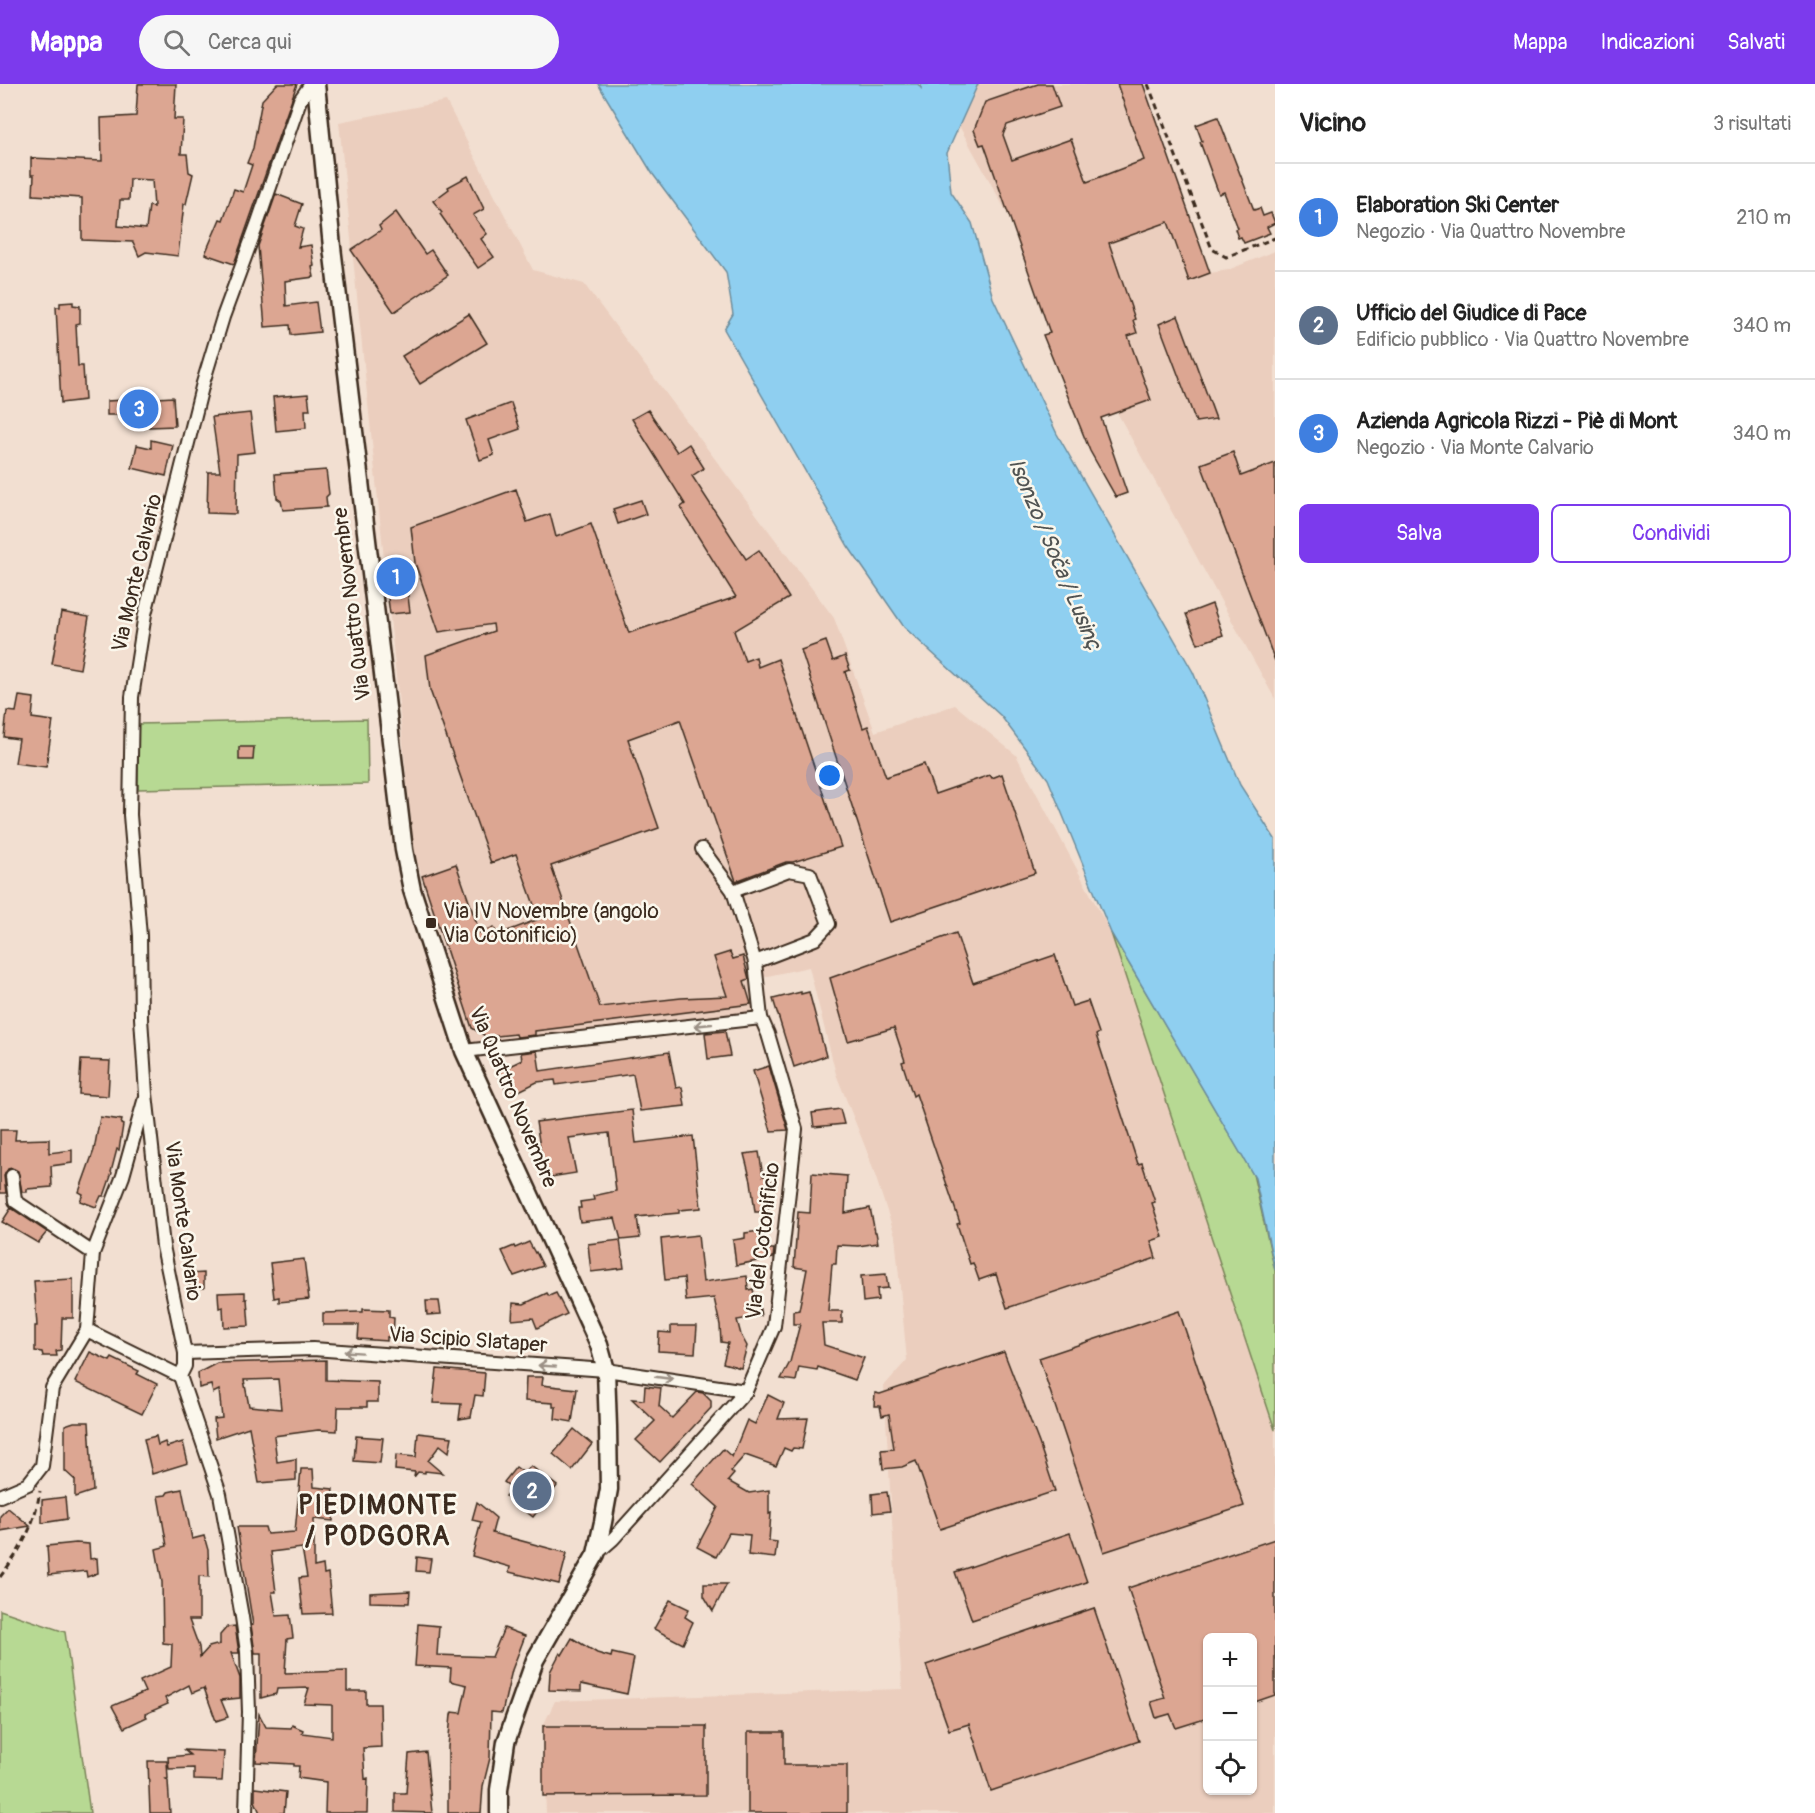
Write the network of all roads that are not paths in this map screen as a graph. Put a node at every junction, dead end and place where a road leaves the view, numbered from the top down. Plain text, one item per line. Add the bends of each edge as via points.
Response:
1 (311, 84) edge
2 (316, 84) edge
3 (702, 849) dead end
4 (733, 891) junction
5 (755, 962) junction
6 (761, 1018) junction
7 (464, 1051) junction
8 (146, 1094) junction
9 (12, 1176) dead end
10 (93, 1253) junction
11 (87, 1330) junction
12 (185, 1353) junction
13 (606, 1370) junction
14 (180, 1376) junction
15 (746, 1391) junction
16 (0, 1496) edge
17 (596, 1554) junction
18 (246, 1813) edge
19 (499, 1813) edge

1 - 8 street, Via Monte Calvario via 300,100 222,317 153,577 139,649 132,697 130,815 140,936
2 - 7 main road, Via Quattro Novembre via 404,850 412,890
3 - 4 street, Via del Cotonificio
4 - 5 street, Via del Cotonificio
4 - 5 street via 789,870 810,874 829,924 815,939
5 - 6 street, Via del Cotonificio
6 -> 7 street
6 - 15 street, Via del Cotonificio via 796,1129 774,1326
7 - 13 main road, Via Quattro Novembre via 599,1345
8 - 10 street, Via Monte Calvario via 123,1176
8 - 12 street, Via Monte Calvario via 163,1246
9 - 10 street via 15,1201
10 - 11 street, Via Monte Calvario
11 - 14 street
11 - 16 street, Via Monte Calvario via 52,1388 42,1466 28,1484
13 -> 12 street, Via Scipio Slataper via 313,1349
12 - 14 street
13 -> 15 street, Via Scipio Slataper
13 - 17 main road, Via Quattro Novembre via 609,1489
14 - 18 street via 220,1494 242,1617 249,1712
15 - 17 street, Via del Cotonificio
17 - 19 main road, Via Quattro Novembre via 535,1660 506,1742

